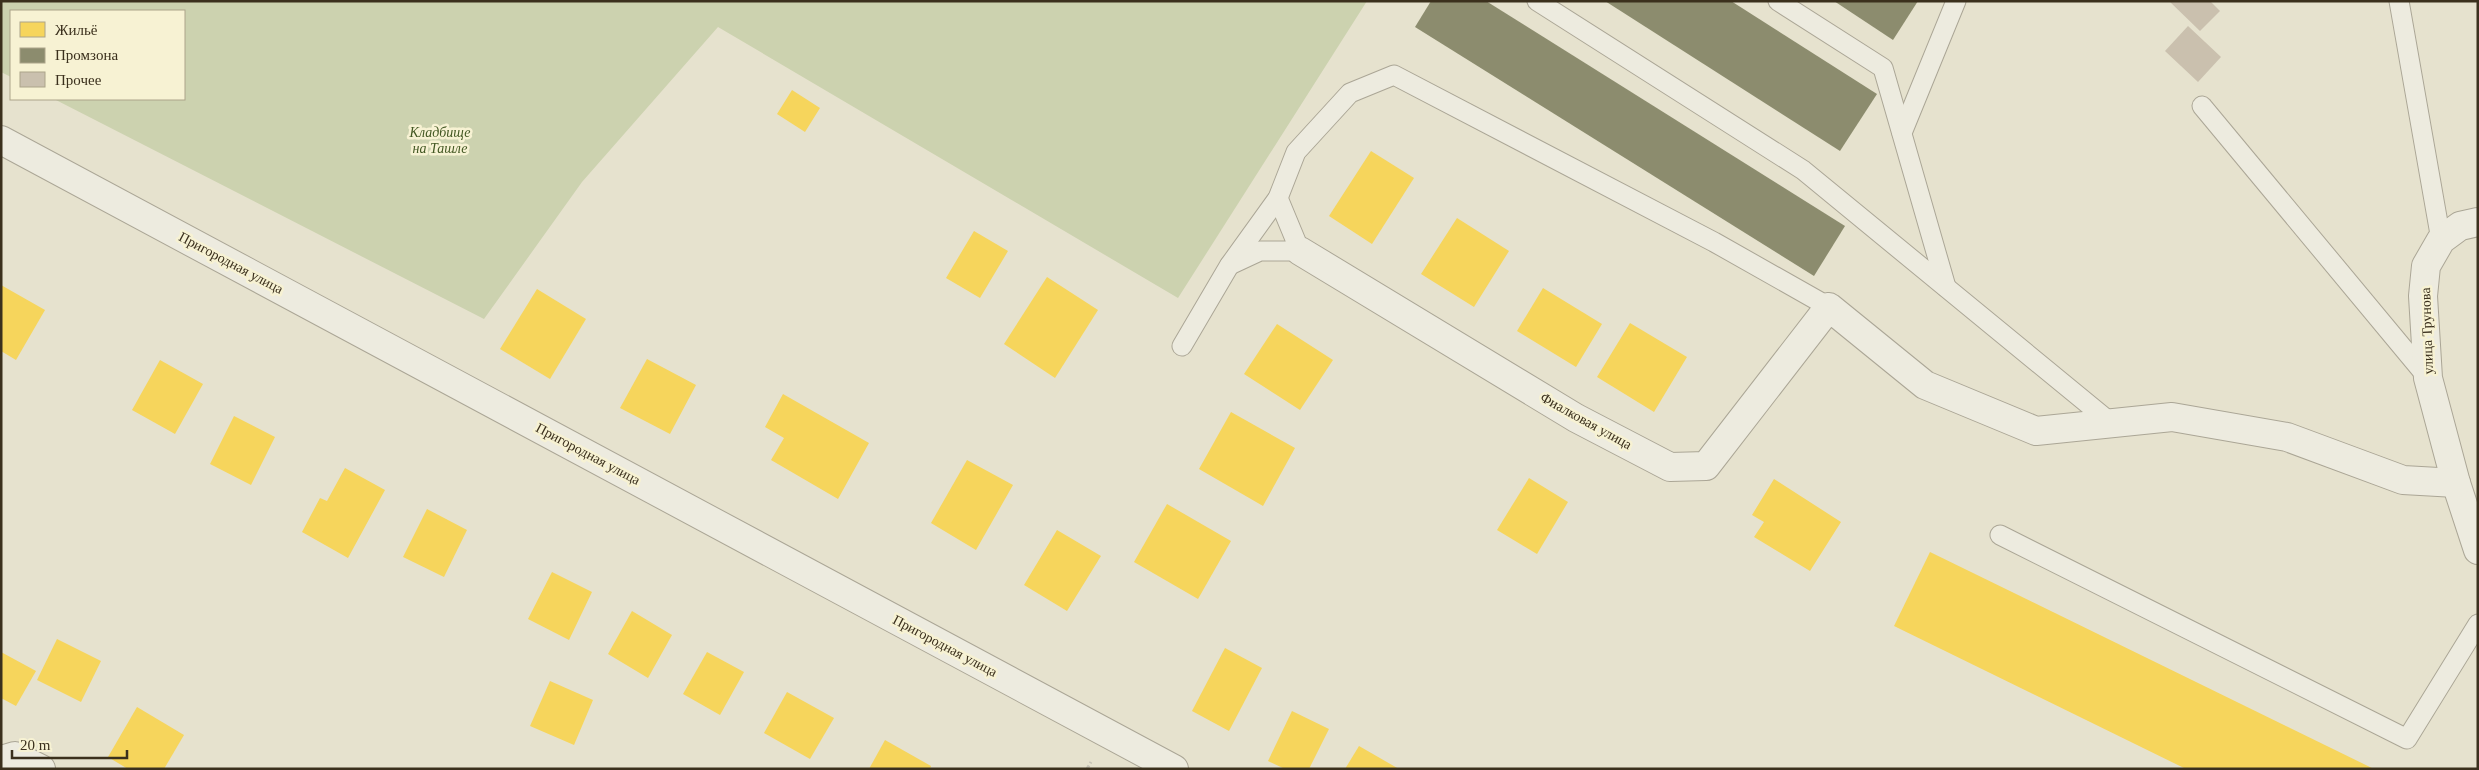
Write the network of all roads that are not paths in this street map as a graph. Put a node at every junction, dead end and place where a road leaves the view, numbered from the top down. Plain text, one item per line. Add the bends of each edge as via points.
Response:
1 (1537, 1) edge
2 (1778, 1) edge
3 (1956, 1) edge
4 (2399, 1) edge
5 (2202, 106) dead end
6 (1902, 133) junction
7 (1, 140) edge
8 (1278, 198) junction
9 (2478, 222) edge
10 (2441, 240) junction
11 (1300, 251) junction
12 (1229, 266) junction
13 (1946, 287) junction
14 (1829, 307) junction
15 (1182, 346) dead end
16 (2428, 378) junction
17 (2110, 422) junction
18 (2456, 483) junction
19 (2000, 535) dead end
20 (2478, 550) edge
21 (2478, 624) edge
22 (1, 760) edge
23 (41, 769) edge
24 (1174, 769) edge

1 - 13 lane via 1803,170
2 - 6 lane via 1883,68
3 - 6 lane
4 - 10 lane
5 - 16 lane
6 - 13 lane
7 - 24 street, Пригородная улица
8 - 11 lane
8 - 12 lane
8 - 14 lane via 1296,152 1350,93 1394,75 1714,242
9 - 10 street, улица Трунова via 2460,226
10 - 16 street, улица Трунова via 2426,266 2423,296
11 - 12 lane via 1260,252
11 - 14 street, Фиалковая улица via 1576,418 1670,467 1706,466
12 - 15 lane
13 - 17 lane
14 - 17 street via 1925,385 2036,431
16 - 18 street, улица Трунова
17 - 18 street via 2172,417 2287,436 2403,480
18 - 20 street, улица Трунова
19 - 21 lane via 2407,739
22 - 23 street via 15,756

